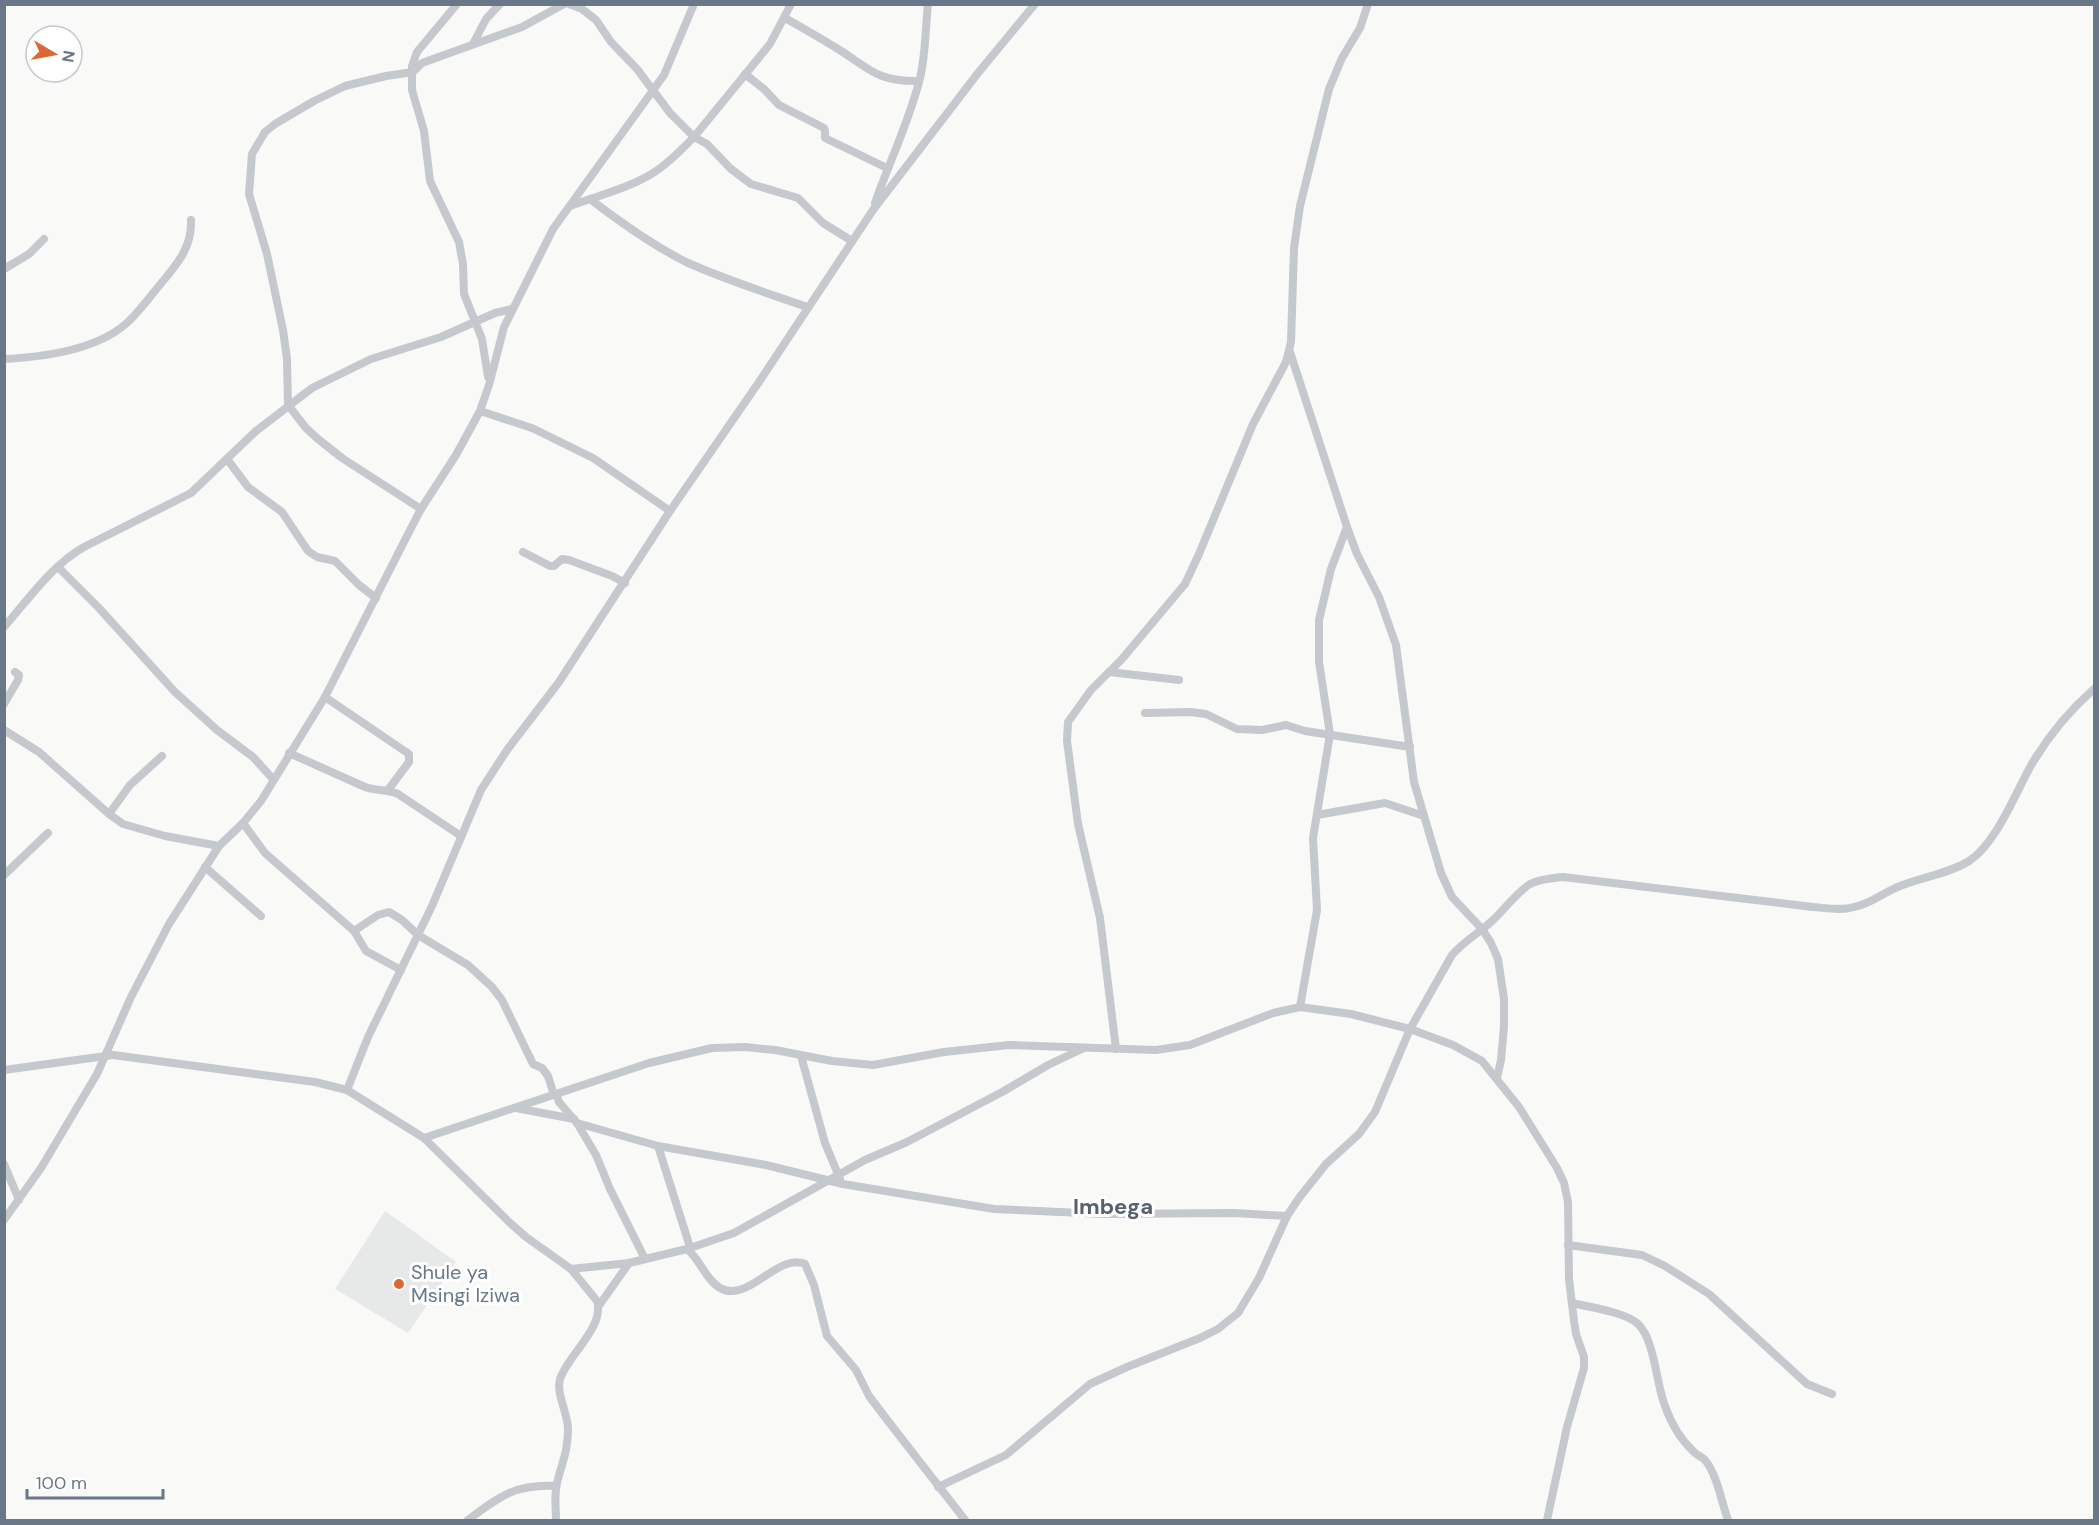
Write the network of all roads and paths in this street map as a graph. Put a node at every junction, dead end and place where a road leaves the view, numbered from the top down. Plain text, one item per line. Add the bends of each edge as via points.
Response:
1 (457, 4) edge
2 (500, 4) edge
3 (564, 4) edge
4 (569, 4) edge
5 (694, 4) edge
6 (791, 4) edge
7 (1035, 4) edge
8 (1368, 4) edge
9 (925, 5) edge
10 (785, 18) junction
11 (473, 44) junction
12 (412, 72) junction
13 (745, 74) junction
14 (919, 81) junction
15 (652, 92) junction
16 (694, 137) junction
17 (887, 168) junction
18 (590, 199) junction
19 (570, 206) junction
20 (873, 210) junction
21 (191, 220) dead end
22 (44, 239) dead end
23 (852, 241) junction
24 (4, 269) edge
25 (807, 307) junction
26 (512, 309) junction
27 (475, 323) junction
28 (1290, 352) junction
29 (4, 359) edge
30 (489, 385) junction
31 (288, 405) junction
32 (480, 411) junction
33 (227, 459) junction
34 (421, 509) junction
35 (670, 511) junction
36 (1347, 527) junction
37 (523, 552) dead end
38 (58, 567) junction
39 (625, 582) junction
40 (376, 598) junction
41 (4, 627) edge
42 (15, 672) dead end
43 (1109, 672) junction
44 (1179, 680) dead end
45 (2094, 689) edge
46 (325, 697) junction
47 (4, 704) edge
48 (1144, 713) dead end
49 (4, 730) edge
50 (1330, 734) junction
51 (1410, 747) junction
52 (289, 753) junction
53 (162, 756) dead end
54 (273, 779) junction
55 (388, 790) junction
56 (109, 814) junction
57 (1317, 815) junction
58 (1424, 816) junction
59 (243, 823) junction
60 (48, 833) dead end
61 (461, 836) junction
62 (219, 846) junction
63 (205, 867) junction
64 (5, 874) edge
65 (261, 916) dead end
66 (1482, 930) junction
67 (354, 931) junction
68 (418, 935) junction
69 (401, 970) junction
70 (1300, 1007) junction
71 (1410, 1029) junction
72 (1088, 1047) junction
73 (1116, 1048) junction
74 (106, 1054) junction
75 (801, 1056) junction
76 (4, 1070) edge
77 (1497, 1078) junction
78 (347, 1090) junction
79 (555, 1094) junction
80 (514, 1107) junction
81 (576, 1121) junction
82 (424, 1138) junction
83 (658, 1146) junction
84 (4, 1164) edge
85 (839, 1175) junction
86 (829, 1181) junction
87 (843, 1184) junction
88 (19, 1200) junction
89 (1287, 1216) junction
90 (4, 1220) edge
91 (1568, 1245) junction
92 (688, 1248) junction
93 (645, 1259) junction
94 (629, 1263) junction
95 (571, 1269) junction
96 (1572, 1303) junction
97 (598, 1307) junction
98 (1832, 1394) dead end
99 (556, 1486) junction
100 (938, 1487) junction
101 (468, 1521) edge
102 (556, 1521) edge
103 (965, 1521) edge
104 (1547, 1521) edge
105 (1728, 1521) edge

1 - 12 street via 417,52
2 - 11 street via 486,19
3 - 11 street via 522,27
4 - 15 street via 596,20
5 - 15 street via 674,54
6 - 10 street
7 - 20 street
8 - 28 street via 1329,89 1300,206 1294,248
9 - 14 street
10 - 13 street
10 - 14 street via 875,74
11 - 12 street via 422,63
12 - 27 street via 430,181 459,242 464,294
12 - 31 street via 351,85 314,101 265,132 252,154 250,201 267,254 283,330
13 - 16 street
13 - 17 street via 779,105 824,128 825,138
14 - 17 street
15 - 16 street
15 - 19 street
16 - 18 street via 647,177
16 - 23 street via 707,144 740,177 798,198 823,223
17 - 20 street
18 - 19 street
18 - 25 street via 684,261
19 - 26 street via 553,229
20 - 23 street
21 - 29 street via 185,253 121,329 97,342 45,357
22 - 24 street
23 - 25 street
25 - 35 street
26 - 27 street
26 - 30 street
27 - 30 street via 482,339
27 - 31 street via 355,366
28 - 36 street
28 - 43 street via 1252,424 1185,584
30 - 32 street
31 - 33 street
31 - 34 street via 306,428 342,458
32 - 34 street
32 - 35 street via 532,428 593,458
33 - 38 street via 191,494 77,551
33 - 40 street via 248,487 282,512 308,551 335,561
34 - 40 street
35 - 39 street
36 - 50 street via 1331,569 1319,620 1319,662
36 - 51 street via 1396,645
37 - 39 street via 550,566 562,559 569,560
38 - 41 street
38 - 54 street via 176,692 253,757
39 - 61 street via 559,682 492,770
40 - 46 street
42 - 47 street via 19,677
43 - 44 street
43 - 73 street via 1071,716 1067,741 1078,824 1100,918
45 - 66 street via 2053,732 1994,833 1978,853 1957,867 1891,889 1864,904 1834,909 1563,877 1531,884
46 - 52 street
46 - 55 street via 409,754 409,762
48 - 50 street via 1190,712 1206,714 1237,729 1262,730 1286,725
49 - 56 street via 39,752
50 - 51 street
50 - 57 street
51 - 58 street via 1414,782
52 - 54 street
52 - 55 street via 365,787
53 - 56 street via 130,785
54 - 59 street
55 - 61 street
56 - 62 street via 146,832
57 - 58 street via 1385,803
57 - 70 street via 1313,838 1317,910
58 - 66 street via 1446,886
59 - 62 street
59 - 67 street via 265,853
60 - 64 street
61 - 68 street
62 - 63 street
63 - 65 street
63 - 74 street via 145,969
66 - 71 street via 1452,955
66 - 77 street via 1498,959 1504,999 1503,1045
67 - 68 street via 387,912
67 - 69 street via 366,951
68 - 69 street
68 - 79 street via 468,964 497,993 533,1064 548,1076
69 - 78 street via 368,1036
70 - 71 street via 1351,1014
70 - 73 street via 1273,1013 1190,1045 1156,1050
71 - 77 street via 1464,1050 1482,1061
71 - 89 street via 1368,1124 1326,1164
72 - 73 street
72 - 75 street via 1009,1045 873,1065
72 - 85 street
74 - 76 street
74 - 78 street via 287,1078
74 - 88 street via 42,1168
75 - 79 street via 746,1047 704,1049
75 - 85 street via 825,1143
77 - 91 street via 1557,1167 1566,1192
78 - 82 street
79 - 80 street
79 - 81 street
80 - 81 street
80 - 82 street
81 - 83 street
81 - 93 street
82 - 95 street via 509,1222
83 - 86 street via 766,1165
83 - 92 street
84 - 88 street
85 - 86 street
85 - 87 street
86 - 87 street
86 - 92 street via 734,1233
87 - 89 street via 1000,1209
88 - 90 street
89 - 100 street via 1246,1302 1228,1322 1200,1338 1090,1384 1006,1455
91 - 96 street
91 - 98 street via 1642,1255 1665,1266 1709,1294 1807,1384
92 - 93 street
92 - 100 street via 717,1286 730,1291 789,1263 805,1264 827,1336 856,1370 869,1396
93 - 94 street
94 - 95 street
94 - 97 street
95 - 97 street
96 - 104 street via 1584,1368
96 - 105 street via 1625,1317 1642,1329 1665,1409 1679,1434 1705,1460
97 - 99 street via 595,1322 565,1368 559,1387 568,1425 568,1448
99 - 101 street via 517,1488
99 - 102 street
100 - 103 street

